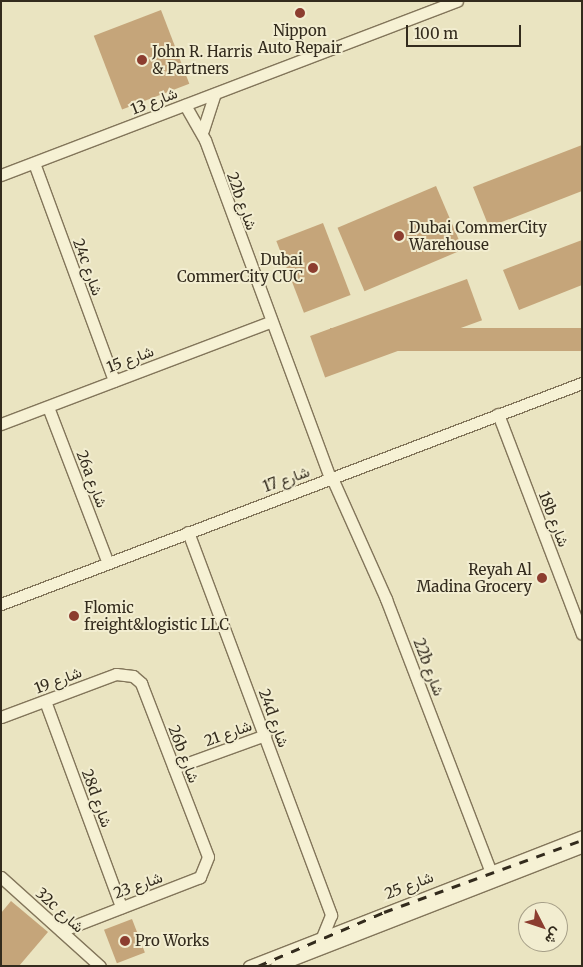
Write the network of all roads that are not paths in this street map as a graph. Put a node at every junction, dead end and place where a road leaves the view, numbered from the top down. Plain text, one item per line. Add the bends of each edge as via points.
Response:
1 (457, 1) edge
2 (215, 94) junction
3 (188, 104) junction
4 (204, 135) junction
5 (34, 163) junction
6 (1, 175) edge
7 (270, 322) junction
8 (114, 381) junction
9 (582, 383) edge
10 (48, 407) junction
11 (498, 414) junction
12 (1, 424) edge
13 (331, 478) junction
14 (188, 532) junction
15 (108, 563) junction
16 (1, 604) edge
17 (582, 634) edge
18 (126, 673) joint
19 (45, 701) junction
20 (1, 717) edge
21 (265, 735) junction
22 (174, 768) junction
23 (582, 836) edge
24 (582, 847) edge
25 (206, 852) joint
26 (490, 870) junction
27 (1, 877) edge
28 (120, 907) junction
29 (331, 915) junction
30 (348, 925) junction
31 (61, 931) junction
32 (323, 935) junction
33 (100, 966) edge
34 (249, 966) edge
35 (276, 966) edge

1 - 2 street, شارع 13
2 - 3 street, شارع 13
2 - 4 street
3 - 4 street, 22b شارع
3 - 5 street, شارع 13
4 - 7 street, 22b شارع
5 - 6 street, شارع 13
5 - 8 street, 24c شارع
7 - 8 street, شارع 15
7 - 13 street, 22b شارع
8 - 10 street, شارع 15
9 - 11 street, شارع 17
10 - 12 street, شارع 15
10 - 15 street, 26a شارع
11 - 13 street, شارع 17
11 - 17 street, 18b شارع
13 - 14 street, شارع 17
13 - 26 street, 22b شارع via 386,599
14 - 15 street, شارع 17
14 - 21 street, 24d شارع
15 - 16 street, شارع 17
18 - 19 street, شارع 19
18 - 22 street, 26b شارع via 141,683
19 - 20 street, شارع 19
19 - 28 street, 28d شارع
21 - 22 street, شارع 21
21 - 29 street, 24d شارع
22 - 25 street, 26b شارع
23 - 26 street, شارع 25
24 - 35 street, شارع 25
25 - 28 street, شارع 23 via 208,864 200,877
26 - 30 street, شارع 25
27 - 31 street, 32c شارع
28 - 31 street, شارع 23
29 - 30 street
29 - 32 street
30 - 32 street, شارع 25
31 - 33 street, 32c شارع
32 - 34 street, شارع 25

